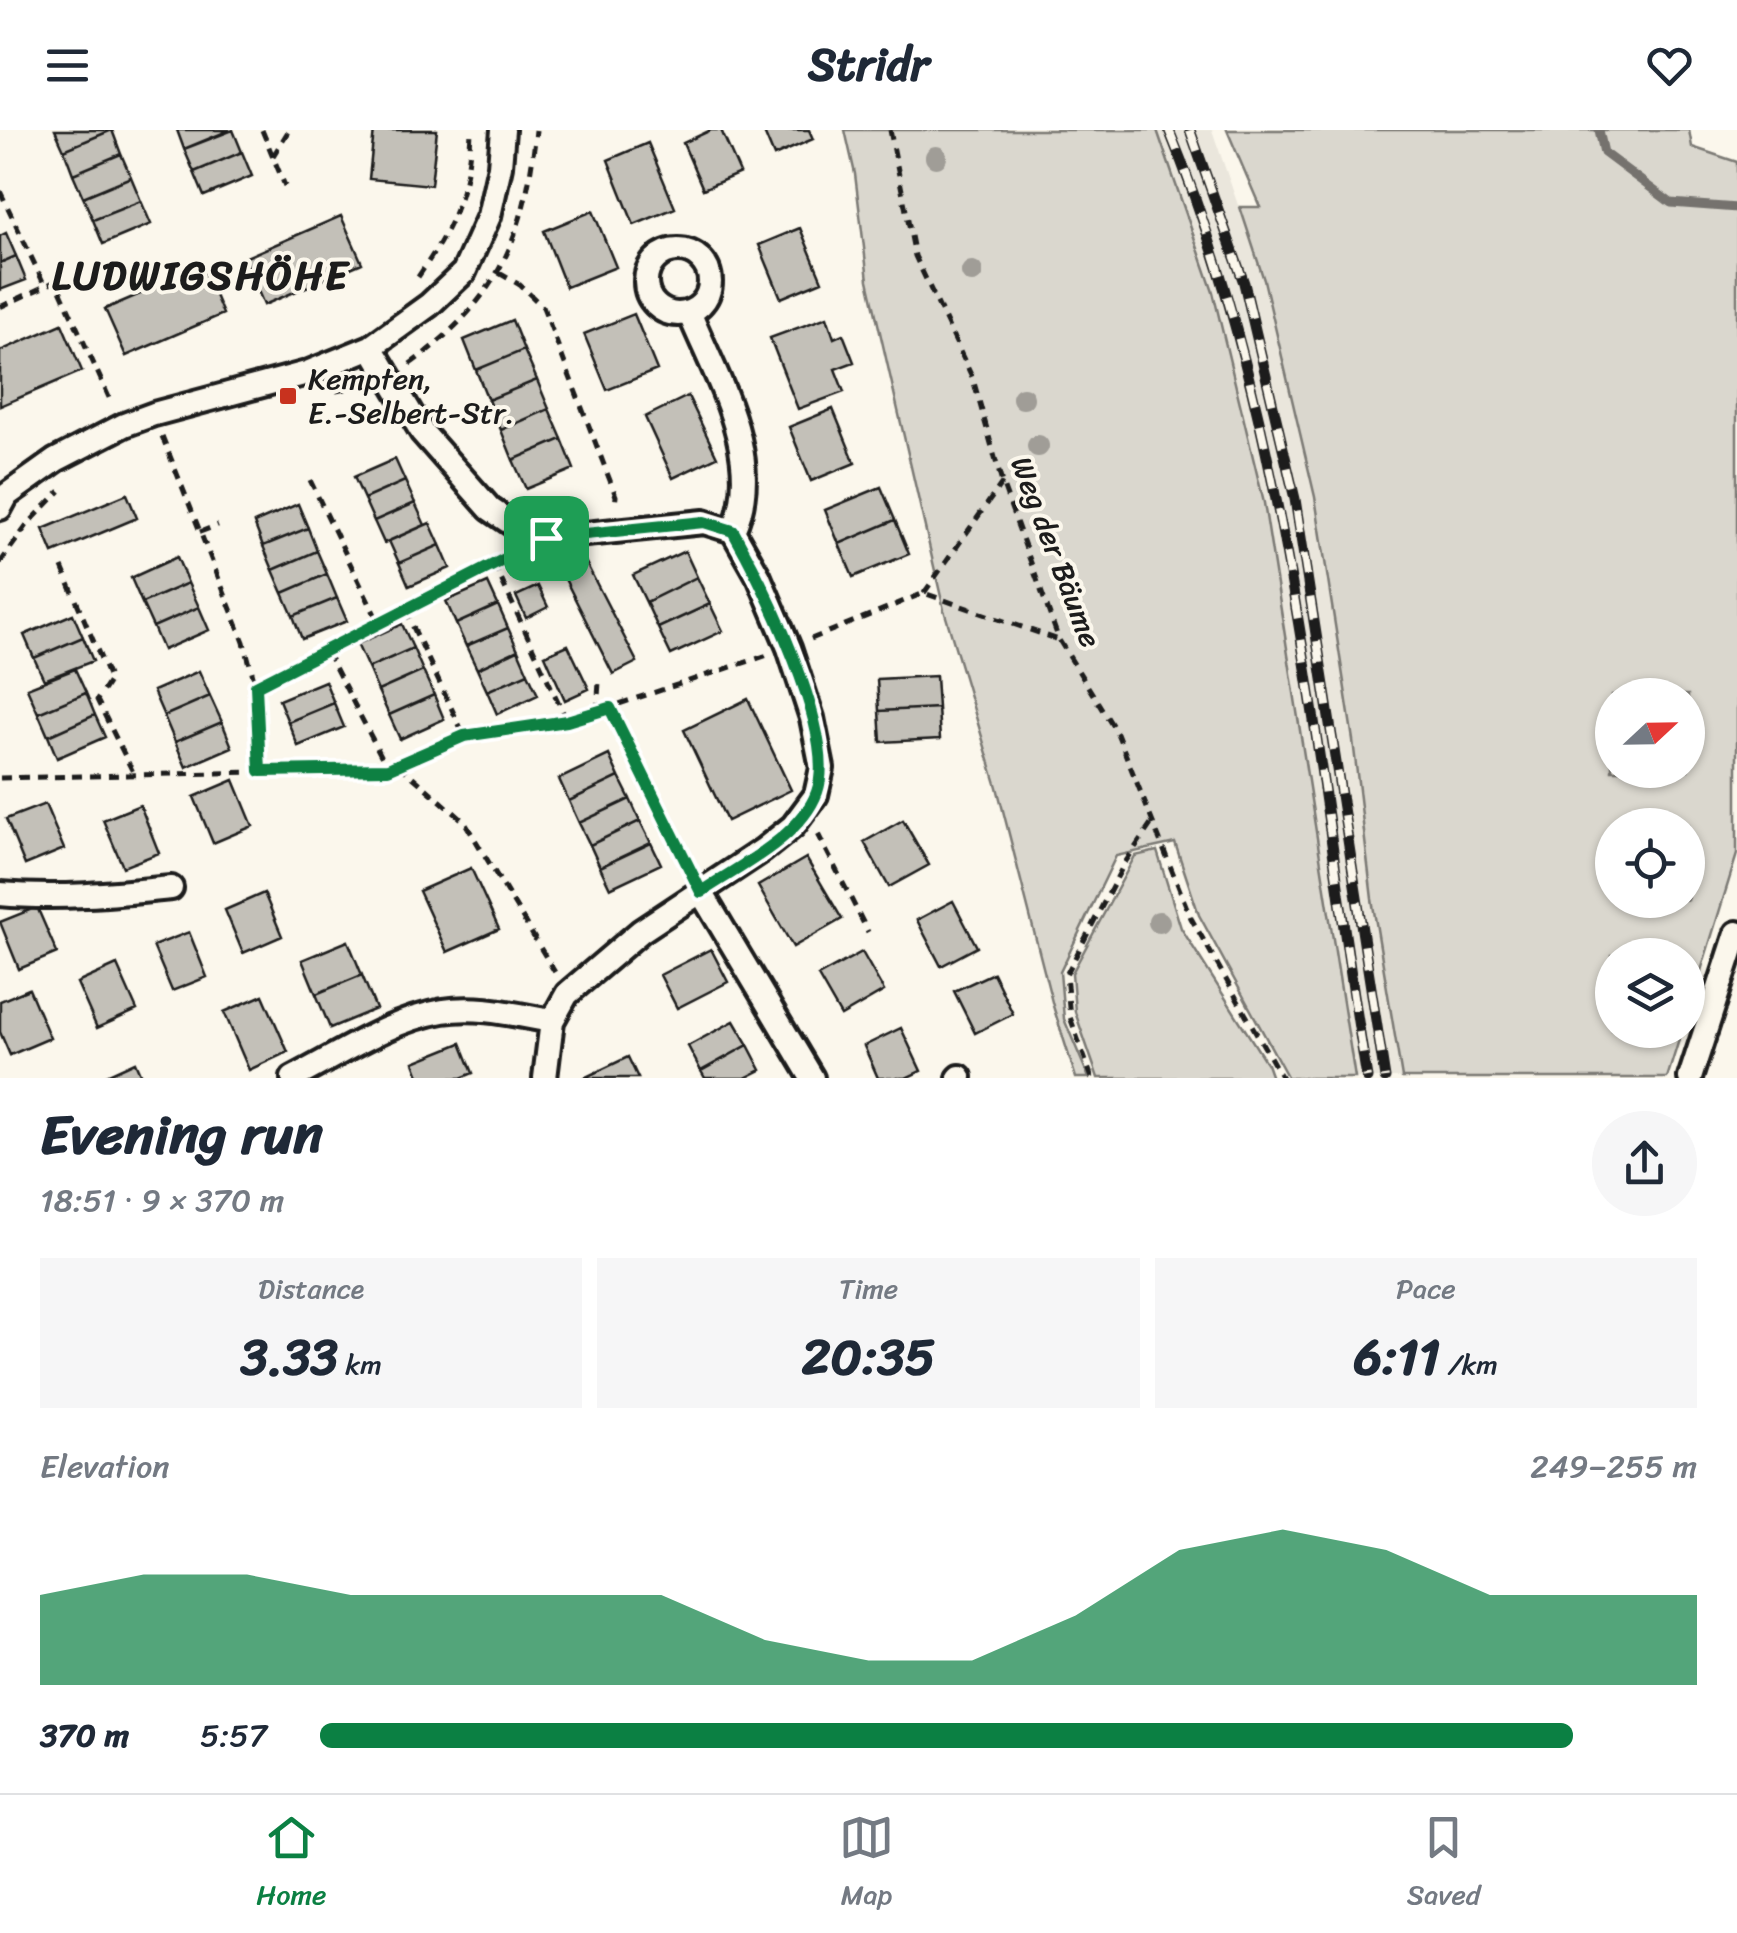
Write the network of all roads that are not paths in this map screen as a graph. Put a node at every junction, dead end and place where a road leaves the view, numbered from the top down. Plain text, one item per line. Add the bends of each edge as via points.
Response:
1 (503, 130) edge
2 (689, 312) dead end
3 (371, 347) junction
4 (0, 508) edge
5 (733, 531) junction
6 (171, 888) dead end
7 (701, 892) junction
8 (0, 894) edge
9 (1737, 932) edge
10 (552, 1021) junction
11 (293, 1078) edge
12 (546, 1078) edge
13 (812, 1078) edge
14 (1690, 1078) edge

1 - 3 street via 489,216 464,272
2 - 5 street via 737,430 746,475 744,508
3 - 4 street via 307,373 124,425 56,460
3 - 5 street via 422,432 490,509 518,528 546,538 704,522
5 - 7 street via 789,648 822,768 816,795 793,826
6 - 8 street
7 - 10 street via 640,931 567,994
7 - 13 street
9 - 14 street
10 - 11 street via 444,1010 406,1020
10 - 12 street

